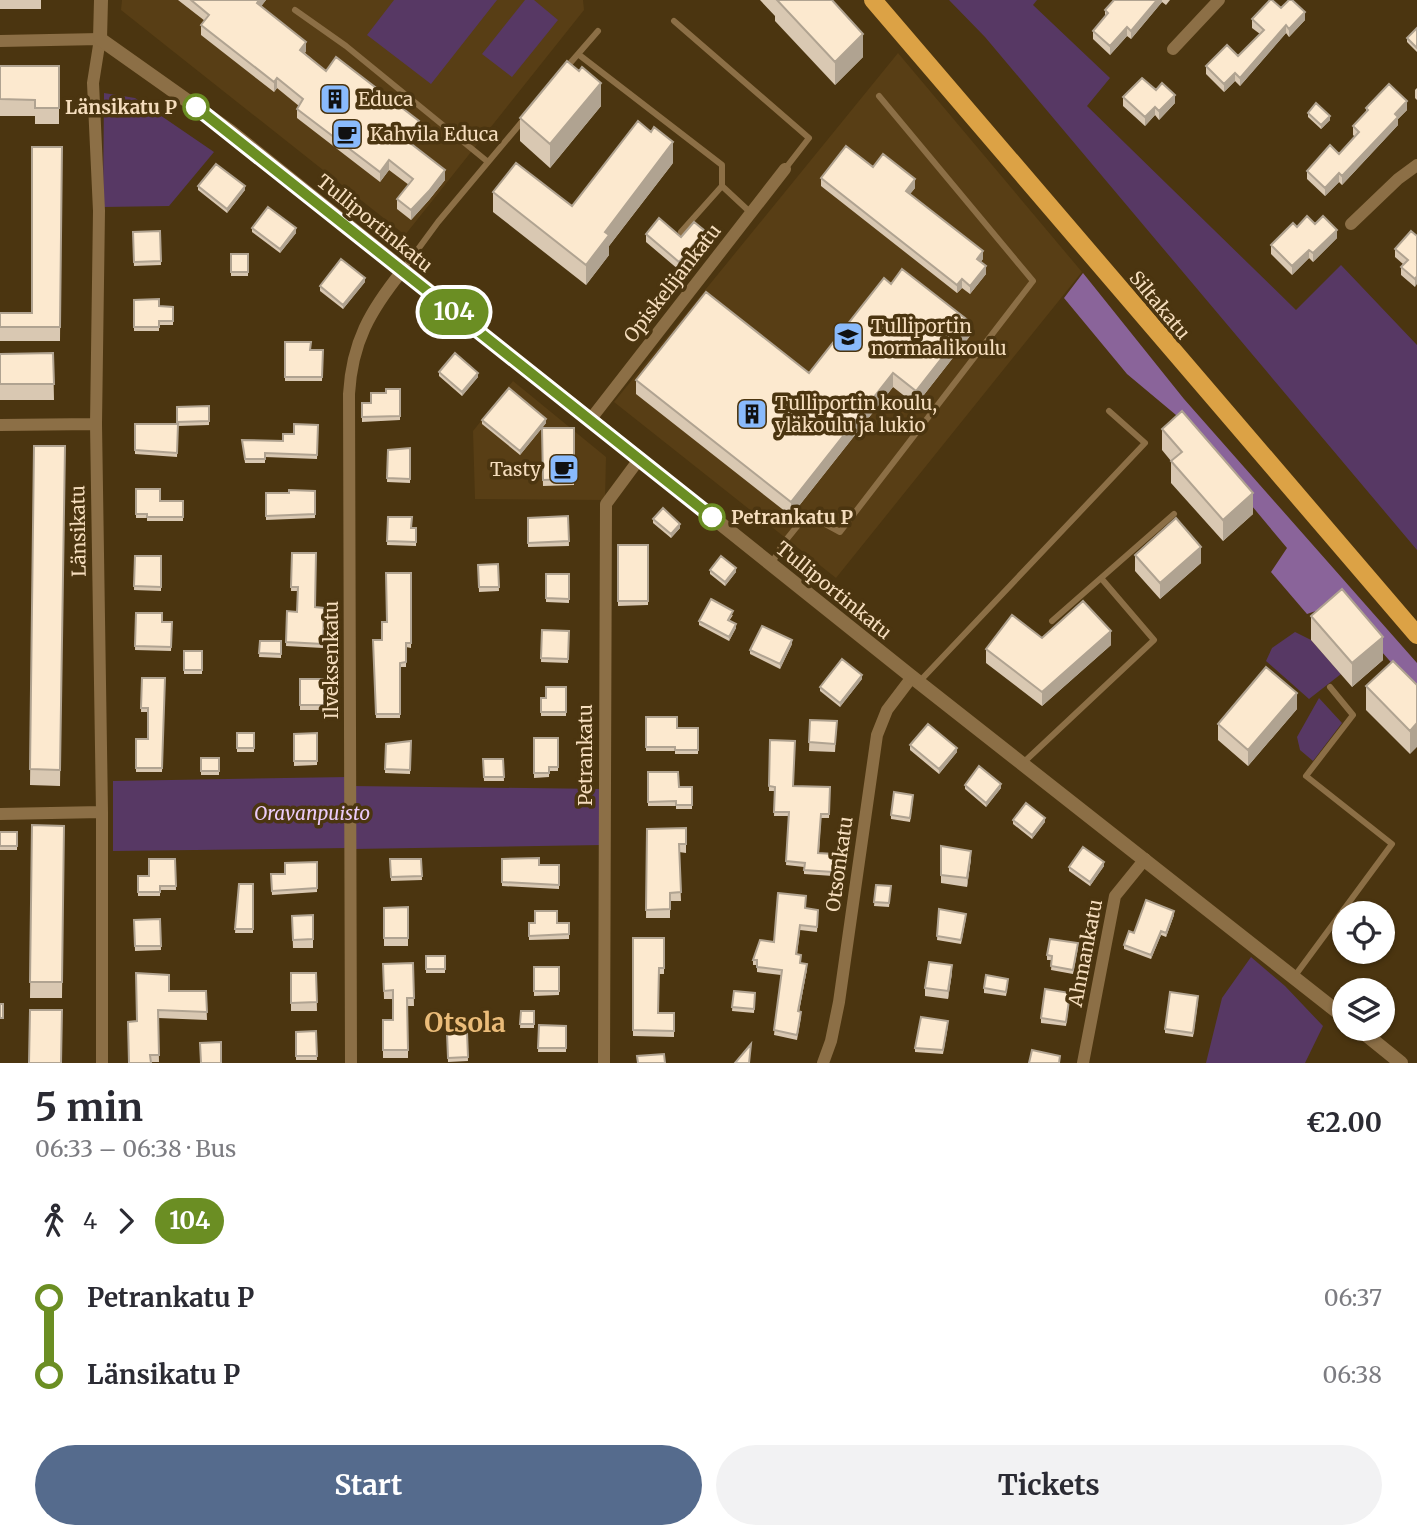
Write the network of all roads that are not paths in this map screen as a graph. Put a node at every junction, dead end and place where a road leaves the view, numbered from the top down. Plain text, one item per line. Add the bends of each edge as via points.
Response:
1 (101, 0) edge
2 (873, 0) edge
3 (1219, 0) edge
4 (295, 10) dead end
5 (674, 21) dead end
6 (598, 31) dead end
7 (100, 39) junction
8 (0, 41) edge
9 (1173, 49) dead end
10 (578, 54) junction
11 (561, 74) edge
12 (879, 96) dead end
13 (528, 114) edge
14 (488, 162) junction
15 (1417, 165) edge
16 (785, 169) joint
17 (722, 186) junction
18 (751, 213) junction
19 (1351, 224) dead end
20 (681, 232) edge
21 (402, 271) junction
22 (1109, 411) dead end
23 (590, 420) junction
24 (96, 424) junction
25 (0, 425) edge
26 (640, 458) junction
27 (1174, 514) dead end
28 (772, 565) junction
29 (1101, 578) junction
30 (1052, 621) dead end
31 (1417, 635) edge
32 (915, 680) junction
33 (1330, 687) dead end
34 (1023, 763) junction
35 (102, 812) junction
36 (0, 814) edge
37 (1145, 859) junction
38 (1294, 977) junction
39 (1332, 1007) edge
40 (1374, 1041) edge
41 (102, 1063) edge
42 (351, 1063) edge
43 (604, 1063) edge
44 (823, 1063) edge
45 (1083, 1063) edge
46 (1401, 1063) edge

1 - 7 street, Länsikatu
2 - 31 main road, Siltakatu
3 - 9 street
4 - 14 lane
5 - 16 lane via 809,138
6 - 10 lane
7 - 8 street
7 - 21 street, Tulliportinkatu via 230,131
7 - 24 street, Länsikatu via 93,83 99,211
10 - 11 lane
10 - 17 lane via 722,165
12 - 28 lane via 1033,281 839,531 807,514
13 - 14 lane
14 - 21 lane
15 - 19 street
16 - 18 street, Opiskelijankatu
17 - 18 lane
17 - 20 lane
18 - 23 street, Opiskelijankatu
21 - 23 street, Tulliportinkatu
21 - 42 street, Ilveksenkatu via 360,334 351,359
22 - 32 lane via 1145,443
23 - 26 street, Tulliportinkatu
24 - 25 street
24 - 35 street, Länsikatu
26 - 28 street, Tulliportinkatu
26 - 43 street, Petrankatu via 606,504
27 - 29 lane
28 - 32 street, Tulliportinkatu
29 - 30 lane
29 - 34 lane via 1154,640
32 - 34 street, Tulliportinkatu
32 - 44 street, Otsonkatu via 887,710 877,735 839,1002
33 - 38 lane via 1353,715 1306,776 1392,844
34 - 37 street, Tulliportinkatu
35 - 36 street
35 - 41 street, Länsikatu
37 - 38 street, Tulliportinkatu
37 - 45 street, Ahmankatu via 1115,896
38 - 39 street, Tulliportinkatu
40 - 46 street

